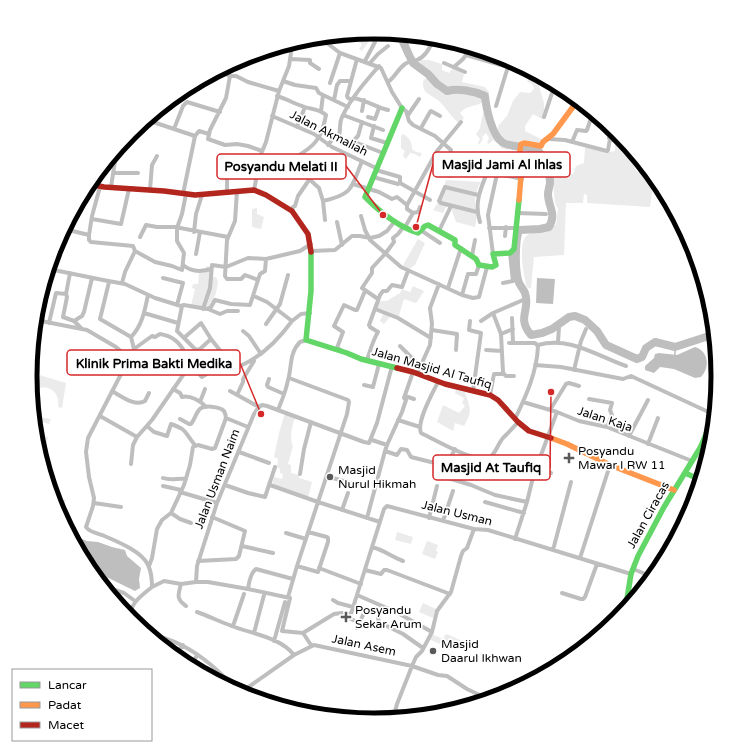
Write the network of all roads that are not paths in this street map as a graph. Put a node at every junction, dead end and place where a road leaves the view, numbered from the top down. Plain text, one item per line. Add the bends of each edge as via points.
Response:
1 (374, 39) edge
2 (327, 42) edge
3 (431, 44) edge
4 (388, 46) dead end
5 (291, 50) edge
6 (340, 53) junction
7 (466, 55) joint
8 (356, 58) junction
9 (290, 59) junction
10 (365, 61) junction
11 (370, 63) junction
12 (444, 63) dead end
13 (379, 66) junction
14 (454, 67) junction
15 (508, 67) joint
16 (319, 70) dead end
17 (465, 72) dead end
18 (226, 74) edge
19 (230, 76) junction
20 (283, 81) junction
21 (350, 82) junction
22 (388, 82) junction
23 (330, 83) dead end
24 (554, 91) edge
25 (278, 94) junction
26 (323, 95) junction
27 (353, 99) junction
28 (419, 99) dead end
29 (334, 100) junction
30 (364, 100) junction
31 (574, 105) edge
32 (348, 106) junction
33 (496, 106) dead end
34 (305, 107) junction
35 (379, 108) junction
36 (402, 108) junction
37 (388, 110) dead end
38 (321, 111) junction
39 (362, 111) dead end
40 (220, 112) junction
41 (343, 115) junction
42 (408, 115) junction
43 (272, 116) junction
44 (440, 116) dead end
45 (368, 117) dead end
46 (544, 117) dead end
47 (591, 118) edge
48 (153, 122) edge
49 (362, 122) junction
50 (461, 122) dead end
51 (374, 126) junction
52 (297, 127) junction
53 (421, 128) junction
54 (174, 129) junction
55 (384, 130) dead end
56 (610, 135) edge
57 (194, 136) junction
58 (208, 136) junction
59 (319, 138) junction
60 (338, 138) junction
61 (609, 138) junction
62 (548, 139) junction
63 (352, 141) junction
64 (616, 141) edge
65 (572, 142) junction
66 (387, 143) junction
67 (443, 144) junction
68 (328, 145) junction
69 (262, 151) junction
70 (383, 153) junction
71 (498, 155) junction
72 (157, 156) dead end
73 (457, 159) junction
74 (115, 161) edge
75 (362, 161) junction
76 (518, 162) junction
77 (469, 164) junction
78 (227, 169) dead end
79 (376, 169) junction
80 (114, 173) junction
81 (138, 173) dead end
82 (497, 174) junction
83 (450, 176) dead end
84 (373, 177) junction
85 (522, 179) junction
86 (309, 180) junction
87 (400, 183) junction
88 (353, 184) junction
89 (96, 186) edge
90 (100, 187) junction
91 (111, 188) junction
92 (368, 188) junction
93 (129, 189) junction
94 (150, 190) junction
95 (254, 190) junction
96 (238, 191) junction
97 (416, 191) junction
98 (227, 192) junction
99 (185, 194) junction
100 (202, 195) junction
101 (478, 195) junction
102 (430, 200) dead end
103 (323, 202) junction
104 (407, 205) junction
105 (451, 206) junction
106 (420, 207) dead end
107 (292, 211) junction
108 (477, 212) junction
109 (413, 213) junction
110 (517, 213) junction
111 (546, 214) dead end
112 (361, 216) dead end
113 (92, 219) junction
114 (325, 220) dead end
115 (395, 221) junction
116 (337, 222) dead end
117 (480, 222) dead end
118 (404, 226) junction
119 (506, 227) junction
120 (177, 228) junction
121 (489, 228) junction
122 (516, 228) junction
123 (422, 230) junction
124 (70, 231) edge
125 (439, 231) junction
126 (194, 232) junction
127 (200, 232) junction
128 (89, 235) junction
129 (505, 236) dead end
130 (140, 237) dead end
131 (228, 237) junction
132 (370, 238) junction
133 (475, 240) dead end
134 (440, 243) dead end
135 (311, 244) junction
136 (342, 245) junction
137 (461, 248) junction
138 (135, 251) junction
139 (311, 251) junction
140 (510, 253) junction
141 (196, 254) dead end
142 (385, 254) junction
143 (493, 254) junction
144 (472, 256) junction
145 (266, 259) junction
146 (479, 265) junction
147 (183, 266) junction
148 (226, 267) junction
149 (487, 267) junction
150 (211, 269) junction
151 (54, 270) edge
152 (408, 271) junction
153 (70, 273) junction
154 (288, 275) dead end
155 (92, 278) junction
156 (162, 278) dead end
157 (258, 280) junction
158 (109, 282) junction
159 (122, 283) junction
160 (504, 283) dead end
161 (439, 284) junction
162 (448, 288) junction
163 (365, 291) junction
164 (66, 294) junction
165 (462, 294) junction
166 (148, 295) junction
167 (254, 296) junction
168 (378, 299) junction
169 (523, 300) dead end
170 (180, 306) junction
171 (205, 309) junction
172 (276, 309) junction
173 (375, 309) junction
174 (238, 311) dead end
175 (144, 313) junction
176 (310, 313) junction
177 (493, 313) junction
178 (512, 318) dead end
179 (481, 320) dead end
180 (42, 321) edge
181 (74, 321) junction
182 (292, 321) junction
183 (470, 321) dead end
184 (49, 323) junction
185 (178, 323) junction
186 (266, 324) dead end
187 (559, 327) dead end
188 (82, 329) junction
189 (513, 329) junction
190 (586, 329) dead end
191 (432, 330) junction
192 (243, 331) dead end
193 (501, 334) junction
194 (131, 337) junction
195 (185, 337) junction
196 (431, 338) junction
197 (211, 339) junction
198 (306, 340) junction
199 (189, 342) junction
200 (558, 342) junction
201 (538, 345) junction
202 (400, 346) dead end
203 (579, 347) junction
204 (134, 349) junction
205 (183, 349) junction
206 (456, 350) dead end
207 (486, 350) dead end
208 (502, 351) junction
209 (261, 354) junction
210 (129, 358) junction
211 (365, 360) junction
212 (254, 361) dead end
213 (379, 364) junction
214 (190, 365) junction
215 (535, 365) junction
216 (392, 366) junction
217 (626, 366) dead end
218 (420, 367) junction
219 (234, 368) junction
220 (574, 370) junction
221 (415, 373) junction
222 (503, 373) junction
223 (514, 376) dead end
224 (289, 378) junction
225 (269, 379) dead end
226 (438, 382) junction
227 (364, 385) dead end
228 (579, 386) dead end
229 (174, 389) junction
230 (205, 389) dead end
231 (112, 391) junction
232 (230, 391) dead end
233 (474, 391) junction
234 (150, 393) dead end
235 (284, 394) junction
236 (237, 395) junction
237 (490, 395) junction
238 (405, 396) junction
239 (414, 399) dead end
240 (589, 399) dead end
241 (648, 400) dead end
242 (200, 402) junction
243 (523, 402) junction
244 (206, 407) junction
245 (258, 407) junction
246 (278, 410) junction
247 (550, 410) junction
248 (557, 412) junction
249 (710, 413) edge
250 (100, 416) junction
251 (226, 418) junction
252 (658, 418) dead end
253 (180, 419) dead end
254 (398, 420) junction
255 (516, 420) junction
256 (311, 422) junction
257 (147, 426) junction
258 (248, 427) junction
259 (420, 427) junction
260 (607, 427) junction
261 (340, 432) junction
262 (629, 436) junction
263 (137, 437) junction
264 (548, 438) junction
265 (706, 439) edge
266 (372, 440) junction
267 (648, 444) junction
268 (195, 445) junction
269 (387, 445) junction
270 (700, 448) junction
271 (455, 449) junction
272 (704, 450) edge
273 (385, 451) junction
274 (239, 452) junction
275 (692, 461) junction
276 (269, 463) dead end
277 (131, 464) dead end
278 (610, 465) junction
279 (447, 466) junction
280 (275, 467) dead end
281 (539, 470) junction
282 (551, 473) dead end
283 (685, 473) junction
284 (300, 474) dead end
285 (163, 478) dead end
286 (333, 478) dead end
287 (696, 478) edge
288 (186, 479) junction
289 (570, 482) dead end
290 (225, 485) junction
291 (270, 485) junction
292 (357, 485) dead end
293 (163, 486) dead end
294 (437, 486) dead end
295 (674, 490) junction
296 (181, 491) junction
297 (453, 491) dead end
298 (348, 493) dead end
299 (94, 502) junction
300 (318, 502) junction
301 (485, 502) dead end
302 (527, 502) junction
303 (217, 503) junction
304 (121, 507) dead end
305 (342, 510) junction
306 (171, 513) junction
307 (524, 513) junction
308 (212, 517) junction
309 (367, 518) junction
310 (429, 518) junction
311 (380, 522) junction
312 (443, 522) junction
313 (191, 523) dead end
314 (474, 529) junction
315 (308, 532) junction
316 (286, 533) dead end
317 (306, 539) junction
318 (515, 539) junction
319 (242, 546) junction
320 (372, 547) junction
321 (553, 550) junction
322 (273, 553) dead end
323 (580, 558) junction
324 (198, 561) junction
325 (403, 561) dead end
326 (597, 564) junction
327 (149, 566) junction
328 (297, 566) junction
329 (319, 568) junction
330 (365, 570) junction
331 (632, 572) junction
332 (647, 575) edge
333 (293, 579) junction
334 (196, 582) junction
335 (181, 584) junction
336 (361, 584) junction
337 (152, 587) junction
338 (248, 589) junction
339 (114, 590) edge
340 (562, 593) dead end
341 (244, 594) dead end
342 (450, 594) junction
343 (264, 595) dead end
344 (357, 595) junction
345 (288, 597) junction
346 (333, 600) dead end
347 (627, 600) edge
348 (136, 601) junction
349 (285, 602) dead end
350 (186, 606) dead end
351 (382, 606) junction
352 (353, 607) junction
353 (131, 610) edge
354 (197, 612) dead end
355 (350, 615) junction
356 (363, 615) dead end
357 (360, 623) junction
358 (233, 626) junction
359 (357, 628) dead end
360 (432, 632) junction
361 (254, 633) junction
362 (303, 633) junction
363 (159, 635) edge
364 (274, 641) junction
365 (183, 645) junction
366 (311, 645) junction
367 (423, 648) junction
368 (178, 651) edge
369 (197, 655) junction
370 (294, 655) junction
371 (194, 661) edge
372 (412, 666) junction
373 (226, 679) edge
374 (246, 689) edge
375 (482, 696) edge
376 (395, 713) edge

1 - 10 street via 375,42
2 - 6 street
3 - 22 street via 423,56 406,63
4 - 11 street
5 - 9 street
6 - 8 street
6 - 23 street
7 - 14 street
7 - 15 street
8 - 10 street
8 - 21 street
9 - 16 street via 310,60
9 - 20 street
10 - 11 street
11 - 13 street
12 - 14 street
13 - 22 street
13 - 27 street
14 - 17 street
15 - 33 street
18 - 19 street
19 - 25 street via 236,76
19 - 40 street via 226,98
20 - 25 street
20 - 26 street via 316,88
21 - 27 street via 347,97
21 - 29 street via 340,81
22 - 36 street
24 - 46 street
25 - 34 street
25 - 43 street
26 - 29 street
26 - 38 street
27 - 30 street
27 - 32 street
28 - 42 street
29 - 32 street
30 - 35 street
30 - 39 street
31 - 62 street
32 - 41 street
34 - 38 street
34 - 52 street
35 - 37 street
35 - 45 street via 375,119
36 - 42 street
36 - 66 street
38 - 59 street via 326,117
40 - 54 street via 187,102
40 - 58 street
41 - 49 street
41 - 60 street
42 - 53 street via 411,123
43 - 52 street, Jalan Akmaliah
43 - 69 street
44 - 53 street via 430,112
47 - 65 street via 587,130 577,130
48 - 54 street
49 - 51 street
49 - 63 street via 358,136
50 - 67 street
51 - 55 street
51 - 66 street via 371,138
52 - 59 street, Jalan Akmaliah
53 - 67 street
54 - 57 street
56 - 61 street
57 - 58 street via 200,131
57 - 99 street
58 - 69 street via 209,140 225,146 237,144
59 - 68 street, Jalan Akmaliah
59 - 86 street via 297,157
60 - 63 street via 348,144
60 - 68 street via 334,137
61 - 64 street
61 - 65 street via 607,151
62 - 65 street
62 - 76 street via 540,146 524,143 520,147
63 - 70 street
66 - 70 street
67 - 73 street
67 - 97 street
68 - 75 street, Jalan Akmaliah
69 - 95 street
70 - 79 street
71 - 76 street
71 - 77 street via 482,153
71 - 82 street via 494,173
72 - 94 street via 151,169
73 - 77 street
73 - 83 street
74 - 80 street
75 - 79 street, Jalan Akmaliah
75 - 88 street
76 - 85 street
77 - 101 street via 487,173
78 - 98 street
79 - 84 street
79 - 87 street, Jalan Akmaliah via 400,177
80 - 81 street
80 - 91 street
82 - 85 street
82 - 121 street via 488,215
84 - 87 street
84 - 92 street
85 - 110 street
86 - 103 street via 318,186
86 - 107 street
87 - 97 street
88 - 92 street
88 - 103 street via 344,195
89 - 90 street
90 - 91 street
90 - 113 street
91 - 93 street
92 - 104 street via 392,199 397,197
92 - 115 street via 366,198
93 - 94 street
93 - 113 street via 121,224
94 - 99 street
95 - 96 street
95 - 107 street
96 - 98 street
96 - 131 street via 236,221
97 - 102 street
97 - 104 street
98 - 100 street
99 - 100 street
99 - 120 street
100 - 126 street
101 - 105 street via 445,188 440,202
101 - 108 street
103 - 114 street
104 - 109 street via 407,209
105 - 108 street
105 - 125 street
106 - 109 street via 418,212
107 - 135 street via 306,231
108 - 117 street
109 - 118 street
110 - 111 street
110 - 122 street
112 - 132 street
113 - 128 street
115 - 118 street
115 - 132 street via 383,234
116 - 136 street
118 - 123 street via 416,233
118 - 142 street
119 - 121 street
119 - 122 street
119 - 129 street
120 - 126 street
120 - 130 street via 145,225
120 - 147 street via 177,239 184,253
121 - 143 street
122 - 140 street via 514,249
123 - 125 street via 427,225
123 - 134 street
124 - 128 street
125 - 137 street via 455,240 455,244
126 - 127 street
127 - 131 street
127 - 141 street
128 - 138 street via 91,242 131,246
131 - 148 street
132 - 136 street via 352,236
132 - 142 street
133 - 144 street
135 - 139 street
135 - 145 street via 300,251
136 - 139 street via 332,251
137 - 144 street
137 - 162 street
138 - 147 street via 162,264 182,270
138 - 159 street
139 - 176 street
140 - 143 street
140 - 160 street via 513,281
142 - 152 street
142 - 163 street via 372,268 372,273 362,288
143 - 149 street via 495,266
144 - 146 street
145 - 148 street via 248,258
145 - 157 street via 265,271 260,274
146 - 149 street
146 - 165 street via 476,274 468,274
147 - 150 street via 193,271
148 - 150 street via 213,265
148 - 157 street via 226,278 241,278 245,275
149 - 165 street via 479,297 473,298
150 - 171 street
151 - 153 street
152 - 161 street
152 - 168 street via 402,287 392,285 387,291 383,291
153 - 155 street
153 - 164 street
154 - 172 street via 281,302
155 - 158 street
155 - 181 street via 84,312
156 - 170 street via 183,283
157 - 167 street
158 - 159 street
158 - 194 street via 100,319
159 - 166 street
161 - 162 street
161 - 191 street via 430,308
162 - 165 street
163 - 168 street
163 - 211 street via 356,310 343,305 334,326 343,332 337,348
164 - 181 street via 64,318
164 - 184 street via 56,293
166 - 170 street
166 - 175 street
167 - 171 street via 249,306 215,300 211,307
167 - 172 street
168 - 173 street
169 - 177 street
170 - 171 street
170 - 185 street
171 - 174 street via 220,314
172 - 182 street
172 - 186 street
173 - 196 street via 398,318
173 - 211 street via 369,326 378,332 372,340 372,347
175 - 185 street
175 - 194 street
176 - 182 street via 301,314
176 - 198 street
177 - 179 street
177 - 193 street
178 - 189 street
180 - 184 street
181 - 188 street
182 - 209 street
183 - 233 street via 469,330 481,333
184 - 188 street
185 - 195 street via 177,331
187 - 200 street
188 - 210 street via 100,337
189 - 193 street
189 - 201 street via 511,343
190 - 203 street
191 - 196 street
191 - 206 street via 457,334
192 - 209 street
193 - 208 street
194 - 204 street
195 - 197 street via 201,323
195 - 199 street
196 - 218 street
197 - 199 street via 196,350
197 - 219 street
198 - 211 street, Jalan Masjid Al Taufiq
198 - 224 street via 300,342 293,352
199 - 205 street
200 - 201 street
200 - 203 street
201 - 215 street
202 - 218 street
203 - 217 street
203 - 220 street
204 - 205 street via 150,337 160,334 174,338
204 - 210 street
205 - 214 street via 180,355
207 - 208 street
208 - 222 street
209 - 219 street
210 - 231 street
211 - 213 street, Jalan Masjid Al Taufiq
212 - 236 street
213 - 216 street, Jalan Masjid Al Taufiq
213 - 227 street via 373,387
214 - 219 street via 202,377 210,372
214 - 229 street
215 - 220 street
215 - 243 street
216 - 221 street, Jalan Masjid Al Taufiq
216 - 266 street
218 - 221 street
220 - 249 street via 623,379 631,376
221 - 226 street, Jalan Masjid Al Taufiq
221 - 238 street
222 - 223 street via 506,376
222 - 237 street via 494,374
224 - 235 street
224 - 261 street via 349,401
225 - 235 street via 268,387
226 - 233 street, Jalan Masjid Al Taufiq
226 - 259 street
228 - 247 street via 566,384
229 - 242 street via 182,397 186,396
229 - 257 street
230 - 242 street
231 - 234 street via 140,403 145,401
231 - 250 street
232 - 236 street
233 - 237 street, Jalan Masjid Al Taufiq
235 - 246 street
236 - 245 street
237 - 255 street, Jalan Masjid Al Taufiq
238 - 239 street
238 - 254 street via 405,404
240 - 260 street via 612,403 612,415
241 - 262 street
242 - 244 street
243 - 247 street, Jalan Kaja
243 - 255 street
244 - 251 street via 221,409
244 - 253 street via 199,410 191,424
245 - 246 street via 264,405
245 - 258 street, Jalan Usman Naim
246 - 256 street
247 - 248 street, Jalan Kaja
248 - 260 street, Jalan Kaja via 579,421
248 - 264 street
250 - 263 street
250 - 299 street via 88,438 86,448
251 - 258 street
251 - 268 street via 215,448
252 - 267 street
254 - 259 street
254 - 269 street
255 - 264 street, Jalan Masjid Al Taufiq via 529,431
255 - 271 street via 488,459 474,458
256 - 261 street
256 - 284 street
257 - 263 street
257 - 268 street via 154,432 167,436 171,424 182,428
258 - 274 street, Jalan Usman Naim
259 - 271 street via 421,433
260 - 262 street, Jalan Kaja
261 - 266 street via 368,443
261 - 300 street
262 - 267 street, Jalan Kaja
263 - 277 street
264 - 278 street, Jalan Masjid Al Taufiq via 567,444
264 - 281 street via 541,455
265 - 270 street, Jalan Ciracas
266 - 269 street
267 - 275 street, Jalan Kaja
268 - 288 street
269 - 273 street
270 - 272 street
270 - 275 street, Jalan Ciracas
271 - 279 street
273 - 279 street via 397,455 401,449 407,450 411,457
273 - 309 street
274 - 276 street
274 - 290 street, Jalan Usman Naim
275 - 283 street, Jalan Ciracas
278 - 295 street, Jalan Masjid Al Taufiq
278 - 323 street
279 - 302 street via 446,476 451,479 498,496
280 - 291 street
281 - 282 street
281 - 302 street via 533,475
283 - 287 street
283 - 295 street, Jalan Ciracas
285 - 288 street
286 - 292 street
288 - 296 street
289 - 321 street
290 - 291 street via 264,498
290 - 303 street, Jalan Usman Naim
291 - 300 street
293 - 296 street
294 - 310 street
295 - 331 street, Jalan Ciracas
296 - 303 street
296 - 306 street
297 - 312 street
298 - 305 street
299 - 304 street
299 - 327 street via 87,529 137,553
300 - 305 street
300 - 315 street
301 - 307 street
302 - 307 street
303 - 308 street, Jalan Usman Naim
305 - 309 street
306 - 313 street via 180,520
306 - 327 street via 162,520 157,529 154,553
307 - 318 street
308 - 319 street via 244,530
308 - 324 street, Jalan Usman Naim
309 - 311 street
310 - 311 street, Jalan Usman via 389,506 384,509
310 - 312 street, Jalan Usman
311 - 320 street, Jalan Usman
312 - 314 street, Jalan Usman
314 - 318 street, Jalan Usman via 488,530
314 - 342 street via 467,548 463,551
315 - 317 street
315 - 329 street via 328,538
316 - 317 street
317 - 328 street
318 - 321 street, Jalan Usman
319 - 322 street
319 - 324 street via 238,558
320 - 325 street
320 - 330 street, Jalan Usman
321 - 323 street, Jalan Usman
323 - 326 street, Jalan Usman
324 - 334 street, Jalan Usman Naim
326 - 331 street, Jalan Usman
326 - 340 street via 583,599
327 - 337 street
328 - 329 street via 318,572
328 - 333 street
329 - 336 street
330 - 336 street, Jalan Usman
330 - 342 street via 381,574 387,570
331 - 332 street
331 - 347 street, Jalan Ciracas
333 - 338 street via 255,569
333 - 345 street
334 - 335 street
334 - 338 street
335 - 337 street via 164,581
335 - 350 street via 178,597
336 - 344 street, Jalan Usman
337 - 348 street
338 - 345 street
339 - 348 street
341 - 358 street
342 - 360 street via 437,611
343 - 361 street
344 - 351 street
344 - 352 street, Jalan Usman
345 - 362 street via 290,598 282,631
346 - 352 street
348 - 353 street
349 - 364 street
351 - 360 street
351 - 367 street via 379,622
352 - 355 street, Jalan Usman
354 - 358 street
355 - 357 street via 351,619
355 - 362 street via 334,614
356 - 357 street
357 - 359 street
358 - 361 street
360 - 367 street
361 - 364 street
362 - 366 street
363 - 365 street
364 - 370 street via 290,649
365 - 368 street
365 - 369 street
366 - 370 street
366 - 372 street, Jalan Asem
367 - 372 street
369 - 371 street
369 - 373 street
370 - 374 street
372 - 375 street, Jalan Asem via 450,677
372 - 376 street

